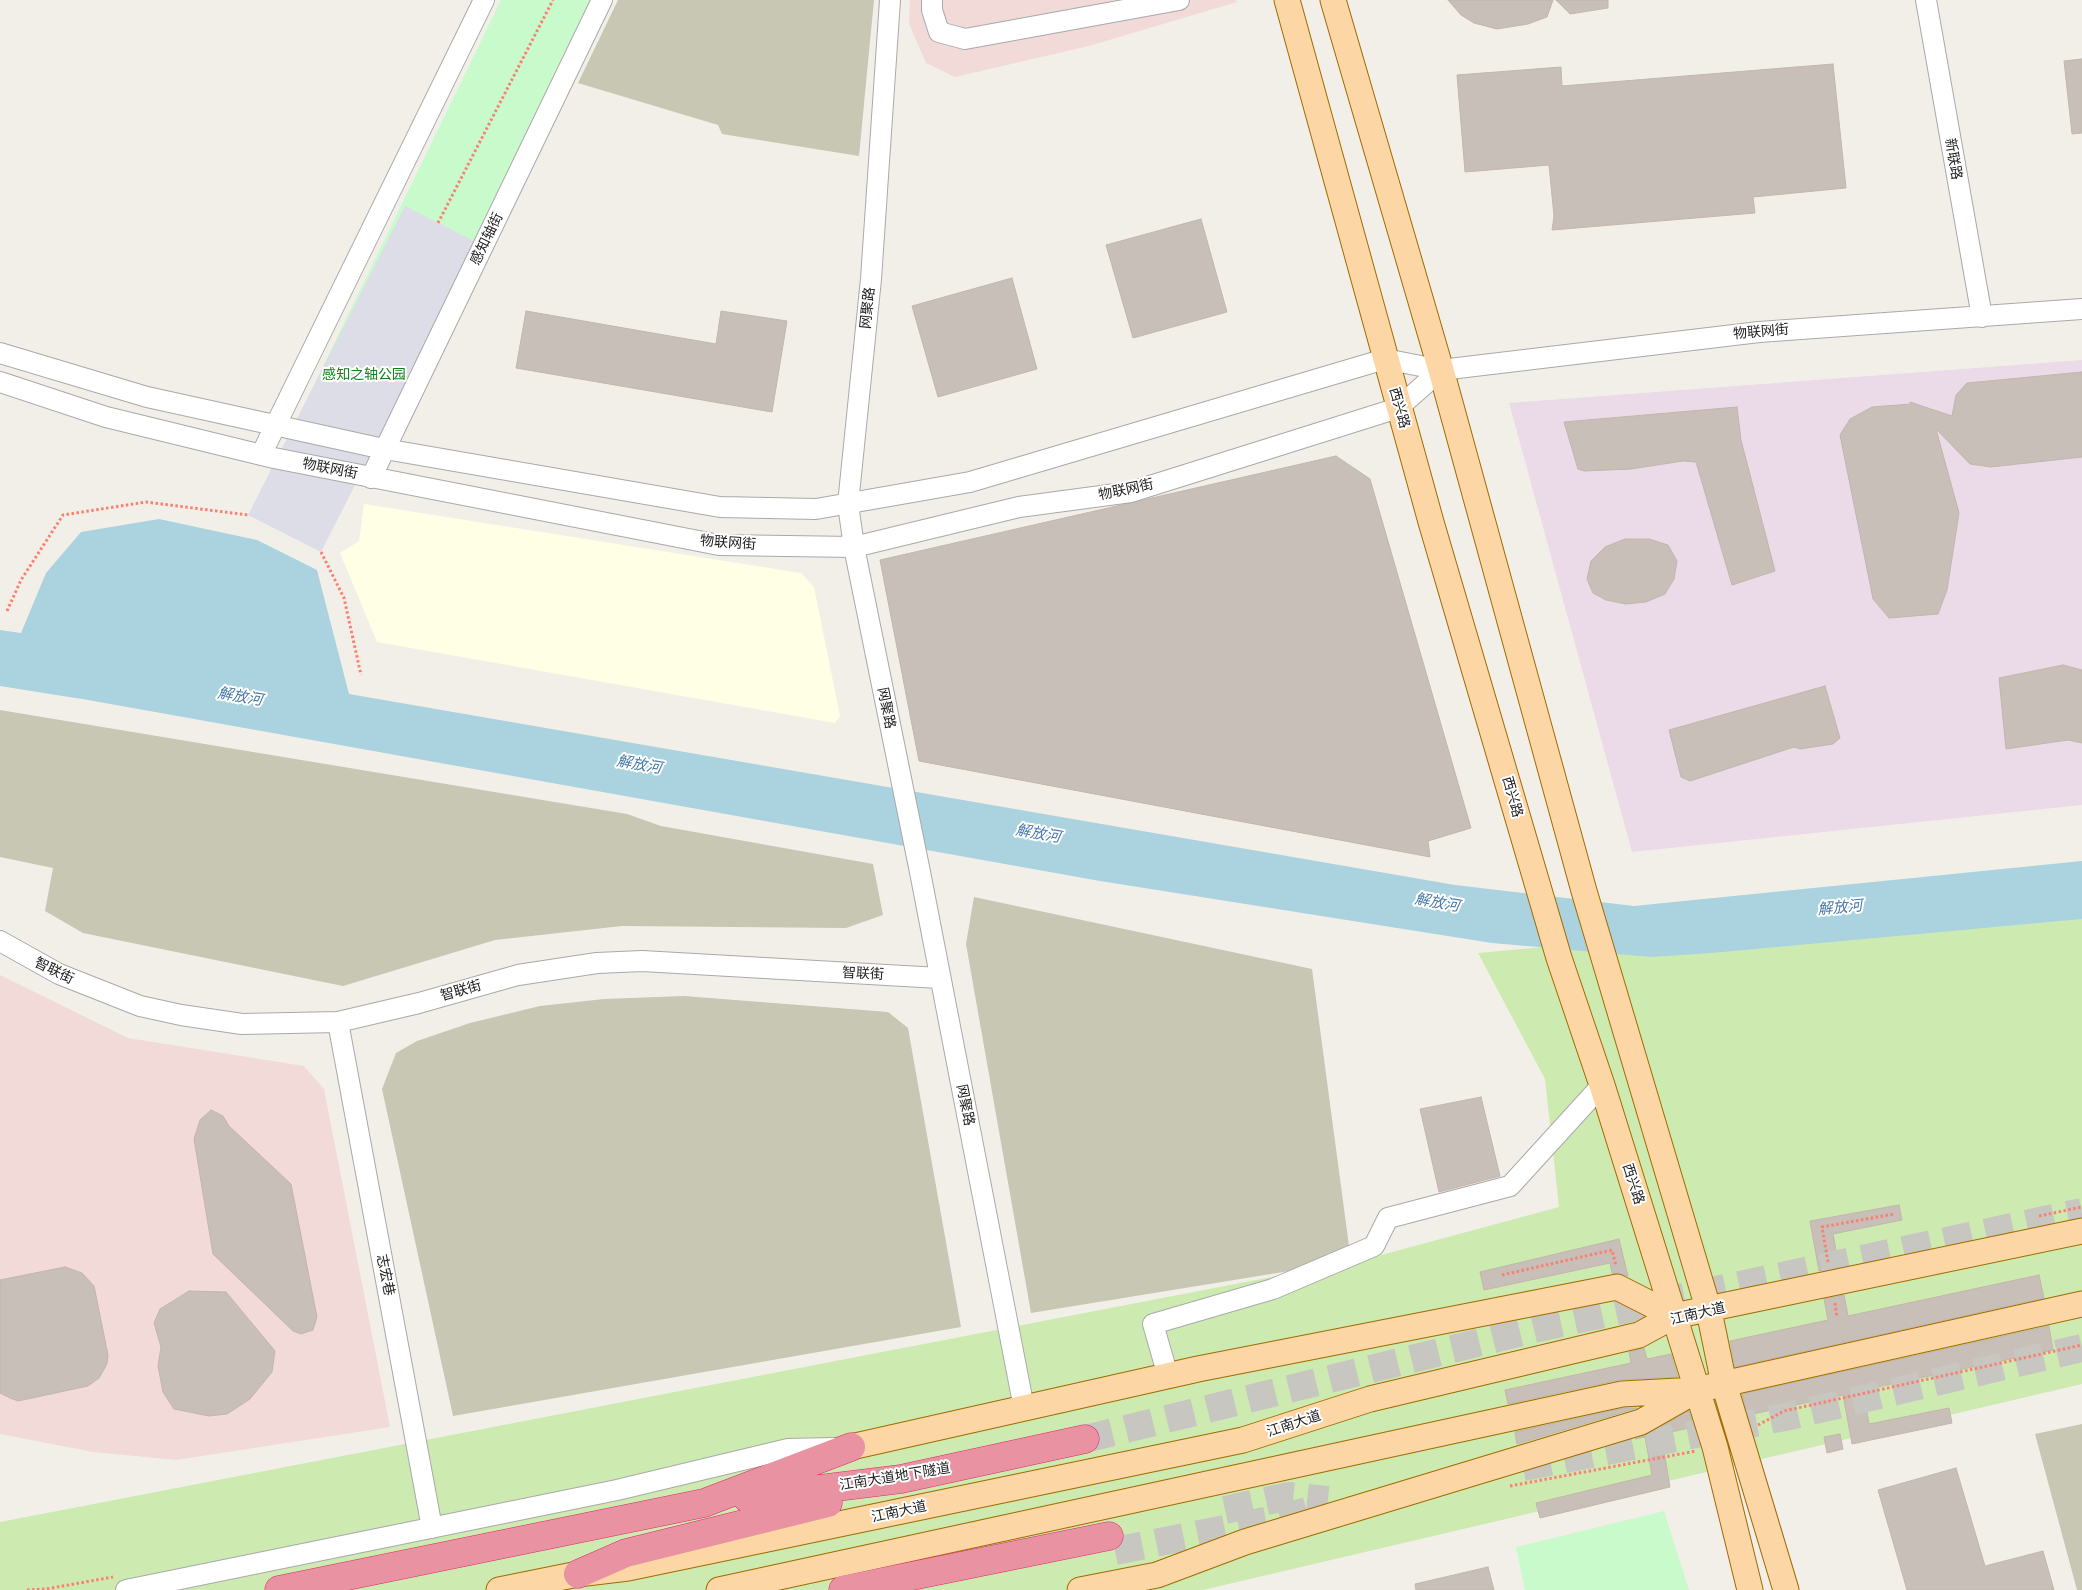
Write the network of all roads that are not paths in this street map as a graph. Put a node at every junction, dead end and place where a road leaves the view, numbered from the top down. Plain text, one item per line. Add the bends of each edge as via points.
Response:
1 (484, 0) edge
2 (602, 0) edge
3 (890, 0) edge
4 (932, 0) edge
5 (1179, 0) edge
6 (1288, 0) edge
7 (1333, 0) edge
8 (1926, 0) edge
9 (2082, 308) edge
10 (1982, 317) junction
11 (0, 352) edge
12 (1385, 359) junction
13 (1441, 370) junction
14 (0, 382) edge
15 (1398, 408) junction
16 (275, 427) junction
17 (385, 449) junction
18 (261, 455) junction
19 (371, 478) junction
20 (848, 504) junction
21 (854, 546) junction
22 (0, 941) edge
23 (940, 978) junction
24 (338, 1022) junction
25 (1602, 1085) junction
26 (2082, 1231) edge
27 (2082, 1304) edge
28 (1709, 1311) junction
29 (1674, 1316) junction
30 (1168, 1376) junction
31 (1724, 1384) junction
32 (1696, 1390) junction
33 (1024, 1408) junction
34 (1085, 1439) tunnel mouth
35 (851, 1447) junction
36 (901, 1479) junction
37 (704, 1503) junction
38 (432, 1528) junction
39 (578, 1574) junction
40 (126, 1590) edge
41 (278, 1590) edge
42 (499, 1590) edge
43 (719, 1590) edge
44 (843, 1590) edge
45 (924, 1590) edge
46 (1080, 1590) edge
47 (1750, 1590) edge
48 (1786, 1590) edge

1 - 16 street
2 - 17 street, 感知轴街
3 - 20 street, 网聚路 via 871,279
4 - 5 street via 939,32 965,40
6 - 12 main road, 西兴路
7 - 13 main road
8 - 10 street, 新联路
9 - 10 street, 物联网街
10 - 13 street, 物联网街 via 1759,332
11 - 16 street, 物联网街 via 147,397
12 - 13 street, 物联网街
12 - 15 main road, 西兴路
12 - 20 street, 物联网街 via 970,482
13 - 15 street, 物联网街
13 - 28 main road via 1584,891
14 - 18 street, 物联网街 via 106,417
15 - 21 street, 物联网街 via 1131,492 1019,508
15 - 25 main road, 西兴路 via 1559,958
16 - 17 street, 物联网街
16 - 18 street
17 - 19 street, 感知轴街
17 - 20 street, 物联网街 via 720,507 816,509
18 - 19 street, 物联网街
19 - 21 street, 物联网街 via 719,545
20 - 21 street, 网聚路
21 - 23 street, 网聚路
22 - 24 street, 智联街 via 59,974 140,1006 242,1024
23 - 24 street, 智联街 via 642,961 597,963 518,975
23 - 33 street, 网聚路
24 - 38 street, 志宏巷
25 - 29 main road, 西兴路
25 - 30 street via 1510,1186 1388,1218 1374,1246 1273,1289 1153,1324
26 - 28 main road, 江南大道
27 - 31 main road
28 - 29 main road, 江南大道
28 - 31 main road
29 - 30 main road via 1618,1287
29 - 32 main road, 西兴路
29 - 39 main road, 江南大道 via 1639,1335 1370,1399 1243,1440 628,1568
30 - 33 main road
31 - 32 main road
31 - 48 main road
32 - 43 main road via 1622,1394
32 - 46 main road via 1641,1422 1245,1542 1157,1574
32 - 47 main road, 西兴路 via 1715,1447
33 - 35 main road
34 - 36 highway, 江南大道地下隧道
35 - 37 highway
35 - 38 street via 788,1449 617,1490
36 - 37 highway, 江南大道地下隧道
36 - 39 highway via 858,1495 626,1553
37 - 41 highway
38 - 40 street
39 - 42 main road, 江南大道
44 - 45 highway via 1112,1544

